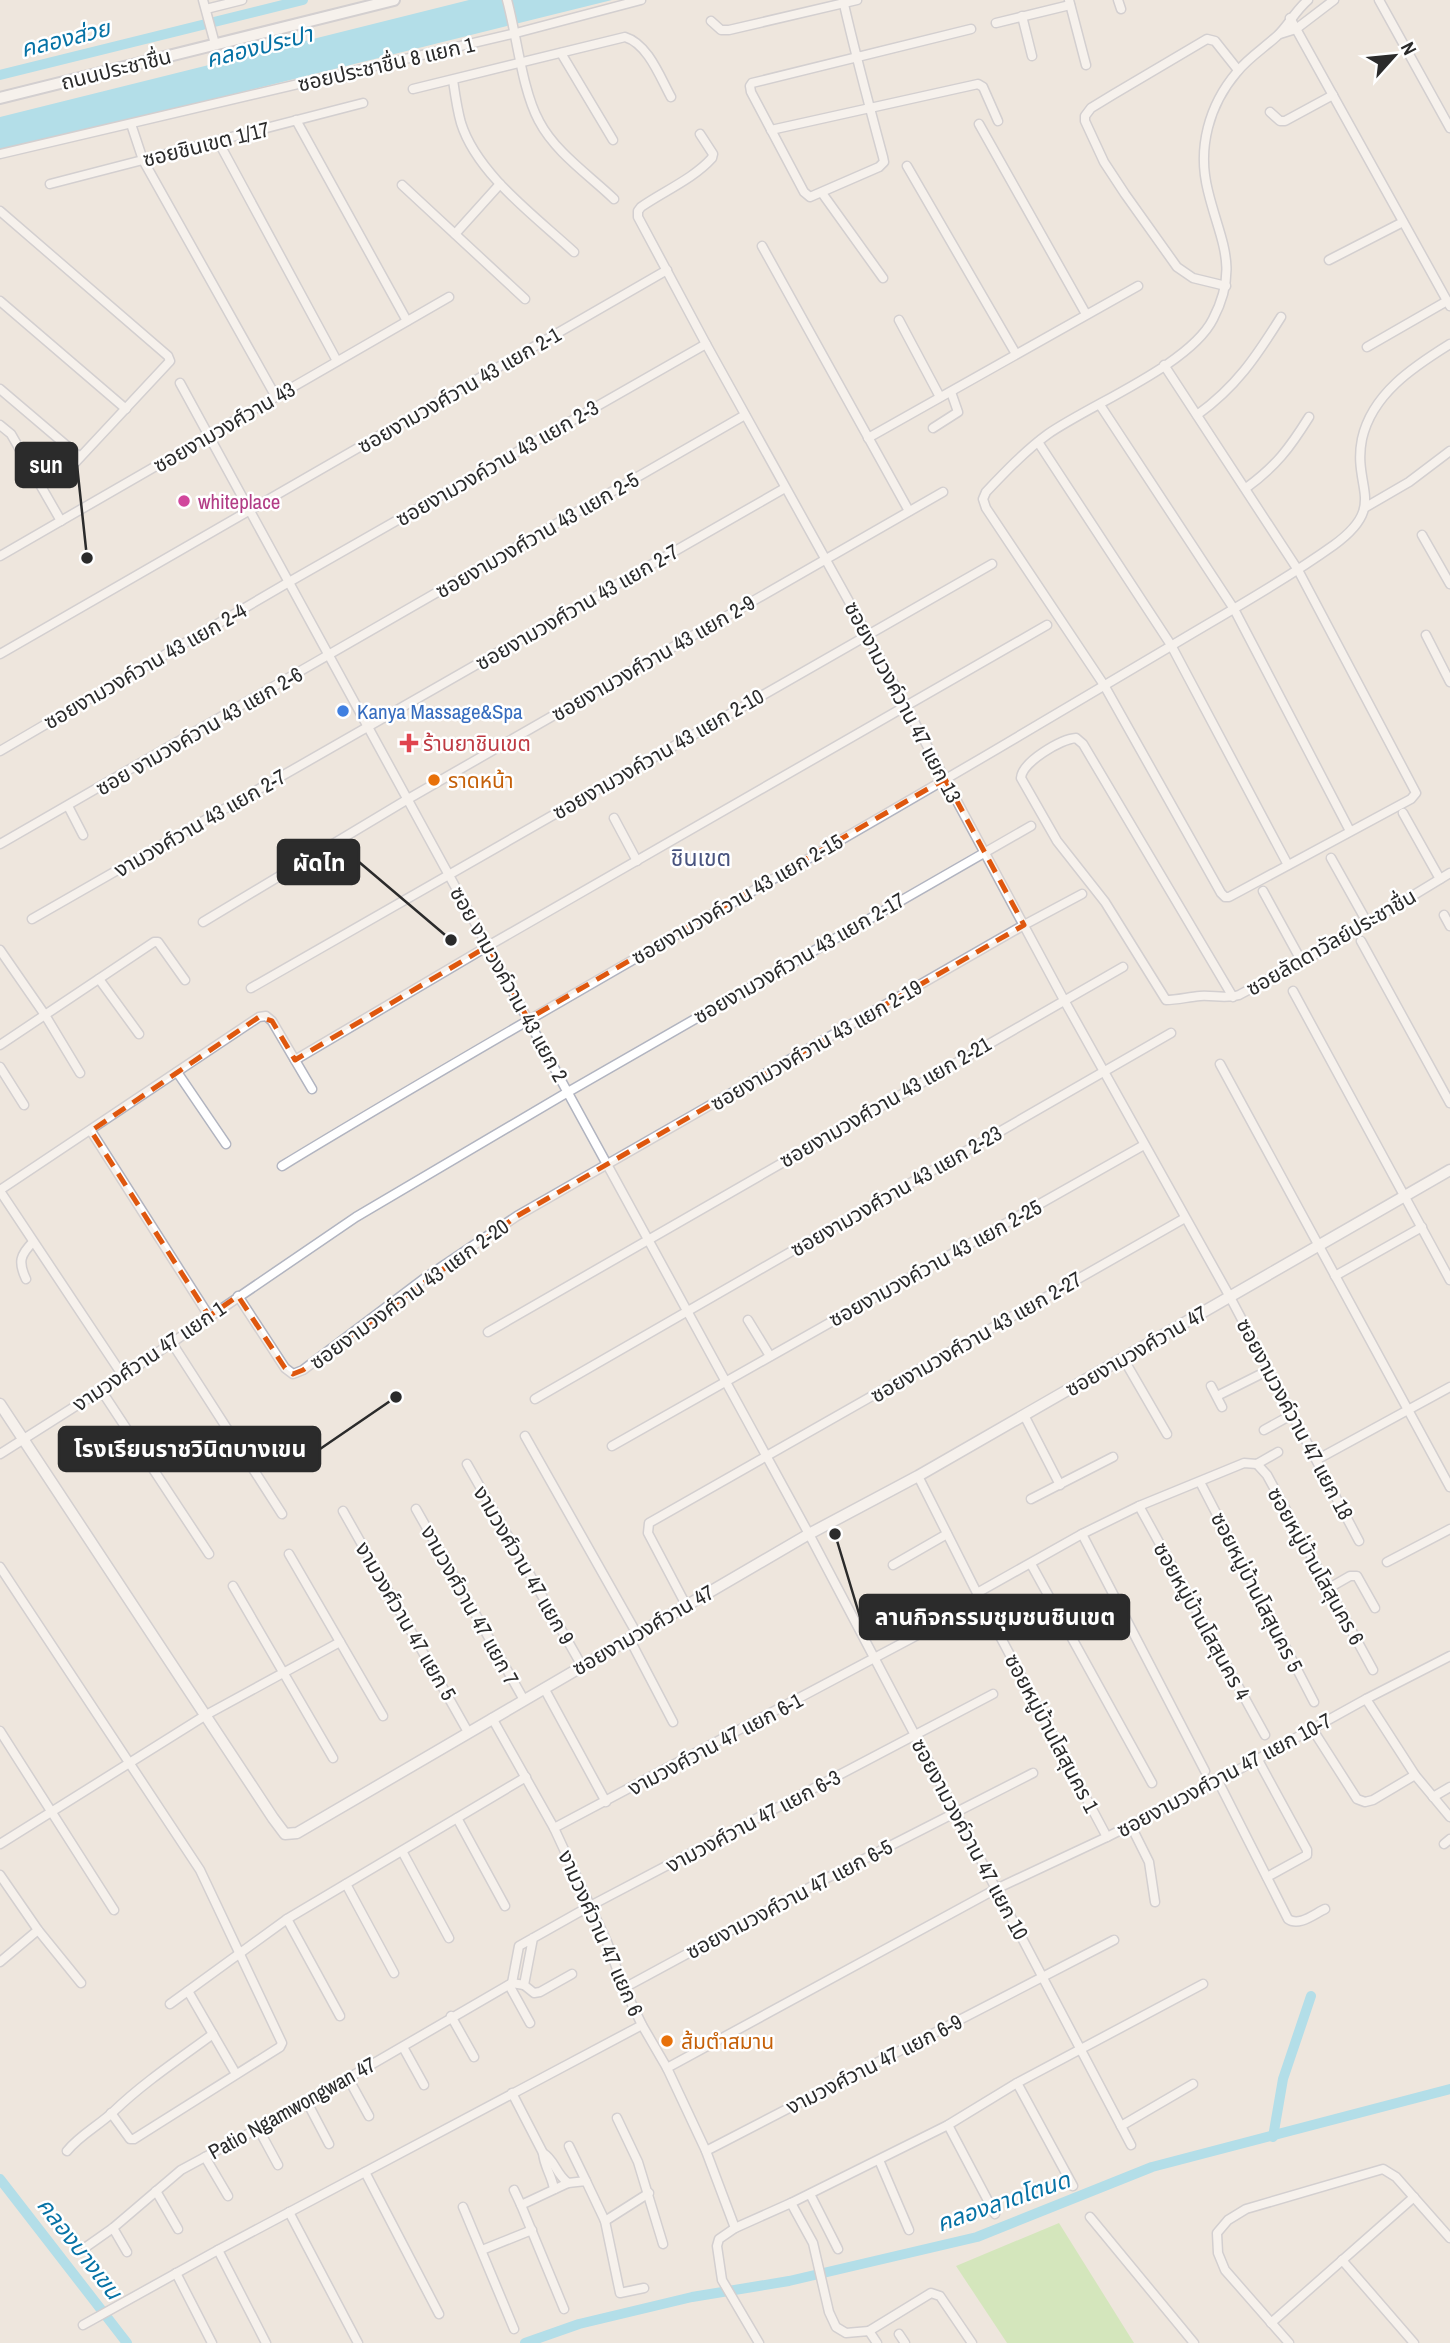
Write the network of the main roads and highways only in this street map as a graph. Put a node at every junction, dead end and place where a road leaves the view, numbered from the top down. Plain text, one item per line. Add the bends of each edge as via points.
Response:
1 (393, 0) edge
2 (0, 97) edge

1 - 2 main road, ถนนประชาชื่น

